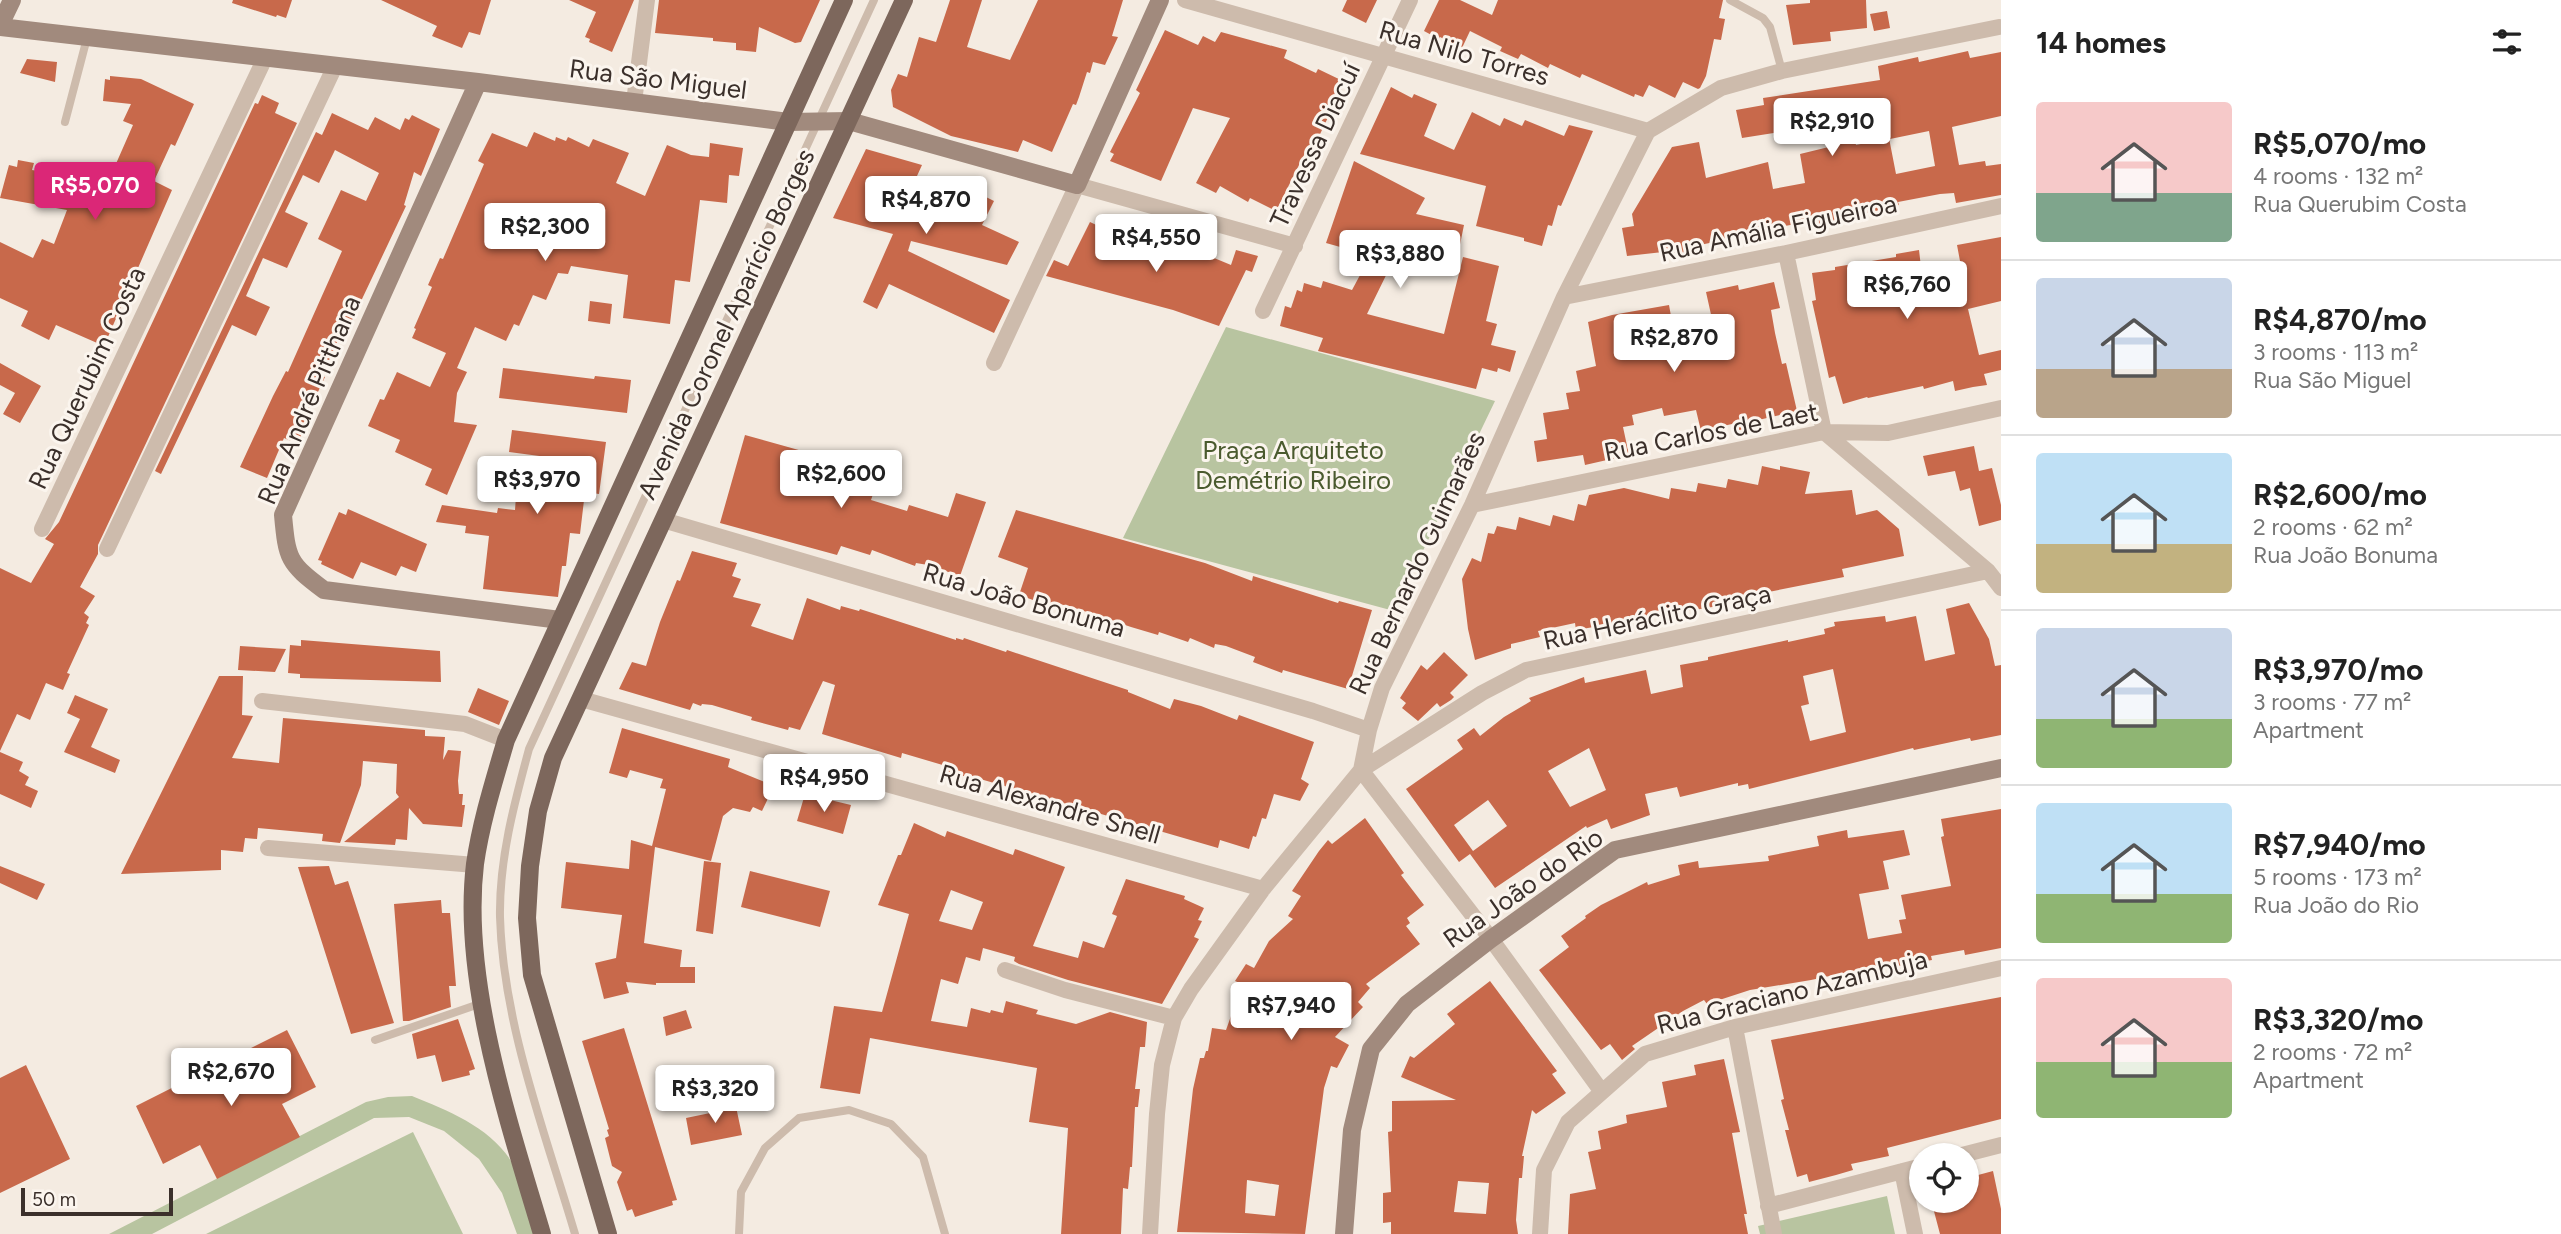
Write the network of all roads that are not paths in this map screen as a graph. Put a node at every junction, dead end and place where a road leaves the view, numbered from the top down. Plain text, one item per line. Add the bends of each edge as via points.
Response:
1 (12, 0) edge
2 (647, 0) edge
3 (844, 0) edge
4 (874, 0) edge
5 (904, 0) edge
6 (1160, 0) edge
7 (1185, 0) edge
8 (1410, 0) edge
9 (1730, 0) edge
10 (0, 26) edge
11 (1999, 27) dead end
12 (87, 38) junction
13 (1385, 57) junction
14 (265, 58) junction
15 (335, 66) junction
16 (1782, 71) junction
17 (478, 82) junction
18 (634, 102) junction
19 (819, 121) junction
20 (849, 121) junction
21 (65, 122) dead end
22 (789, 122) junction
23 (1648, 131) junction
24 (1077, 185) junction
25 (2001, 206) edge
26 (1295, 246) junction
27 (1786, 253) junction
28 (1564, 298) junction
29 (1264, 311) dead end
30 (994, 363) dead end
31 (2001, 408) edge
32 (1824, 432) junction
33 (1472, 505) junction
34 (663, 520) junction
35 (42, 528) dead end
36 (107, 548) dead end
37 (1988, 571) junction
38 (2001, 588) edge
39 (561, 620) junction
40 (581, 699) junction
41 (262, 701) dead end
42 (1369, 730) junction
43 (506, 740) junction
44 (2001, 768) edge
45 (1361, 770) junction
46 (268, 848) dead end
47 (475, 865) junction
48 (1263, 889) junction
49 (1491, 939) junction
50 (2001, 968) edge
51 (1005, 970) dead end
52 (482, 1003) junction
53 (1174, 1018) junction
54 (1735, 1027) junction
55 (375, 1040) dead end
56 (1602, 1092) junction
57 (2001, 1145) edge
58 (1979, 1151) edge
59 (1909, 1169) edge
60 (1902, 1171) junction
61 (1768, 1206) junction
62 (542, 1234) edge
63 (575, 1234) edge
64 (608, 1234) edge
65 (739, 1234) edge
66 (945, 1234) edge
67 (1150, 1234) edge
68 (1344, 1234) edge
69 (1540, 1234) edge
70 (1774, 1234) edge
71 (1915, 1234) edge

1 - 10 street
2 - 18 street
3 - 22 main road, Avenida Coronel Aparício Borges
4 - 19 lane
5 - 20 main road, Avenida Coronel Aparício Borges
6 - 24 street
7 - 13 street, Rua Nilo Torres
8 - 13 street, Travessa Diacuí
9 - 16 lane via 1763,18 1770,27
10 - 12 street, Rua São Miguel
11 - 16 street
12 - 14 street, Rua São Miguel
12 - 21 lane
13 - 23 street, Rua Nilo Torres
13 - 26 street, Travessa Diacuí
14 - 15 street, Rua São Miguel
14 - 35 street, Rua Querubim Costa
15 - 17 street, Rua São Miguel
15 - 36 street
16 - 23 street via 1721,88
17 - 18 street, Rua São Miguel
17 - 39 street, Rua André Pitthana via 284,515 286,551 301,573 324,590
18 - 22 street, Rua São Miguel
19 - 20 street, Rua São Miguel
19 - 22 street, Rua São Miguel
19 - 63 lane via 529,749 513,807 500,917 507,989
20 - 24 street, Rua São Miguel
20 - 34 main road, Avenida Coronel Aparício Borges
22 - 39 main road, Avenida Coronel Aparício Borges
23 - 28 street, Rua Bernardo Guimarães
24 - 26 street, Rua São Miguel
24 - 30 street
25 - 27 street, Rua Amália Figueiroa
26 - 29 street, Travessa Diacuí
27 - 28 street, Rua Amália Figueiroa
27 - 32 street
28 - 33 street, Rua Bernardo Guimarães
31 - 32 street, Rua Carlos de Laet via 1888,433
32 - 33 street, Rua Carlos de Laet
32 - 37 street
33 - 42 street, Rua Bernardo Guimarães via 1382,688
34 - 40 main road, Avenida Coronel Aparício Borges
34 - 42 street, Rua João Bonuma
37 - 38 street
37 - 45 street, Rua Heráclito Graça via 1526,670
39 - 43 main road, Avenida Coronel Aparício Borges
40 - 48 street, Rua Alexandre Snell
40 - 64 main road, Avenida Coronel Aparício Borges via 553,758 538,811 527,918 532,975
41 - 43 street via 465,724
42 - 45 street, Rua Bernardo Guimarães
43 - 47 main road, Avenida Coronel Aparício Borges
44 - 49 street, Rua João do Rio via 1615,850
45 - 48 street, Rua Bernardo Guimarães
45 - 49 street
46 - 47 street
47 - 52 main road, Avenida Coronel Aparício Borges
48 - 53 street, Rua Bernardo Guimarães
49 - 56 street
49 - 68 street, Rua João do Rio via 1407,1004 1371,1049 1352,1130
50 - 54 street, Rua Graciano Azambuja
51 - 53 street
52 - 55 lane
52 - 62 main road, Avenida Coronel Aparício Borges via 512,1133
53 - 67 street, Rua Bernardo Guimarães via 1162,1065
54 - 56 street, Rua Graciano Azambuja via 1645,1054
54 - 61 street
56 - 69 street, Rua Graciano Azambuja via 1569,1122 1544,1170
57 - 58 street
59 - 60 street
60 - 61 street
60 - 71 street
61 - 70 street
65 - 66 lane via 741,1192 765,1148 799,1118 849,1110 891,1124 923,1157

